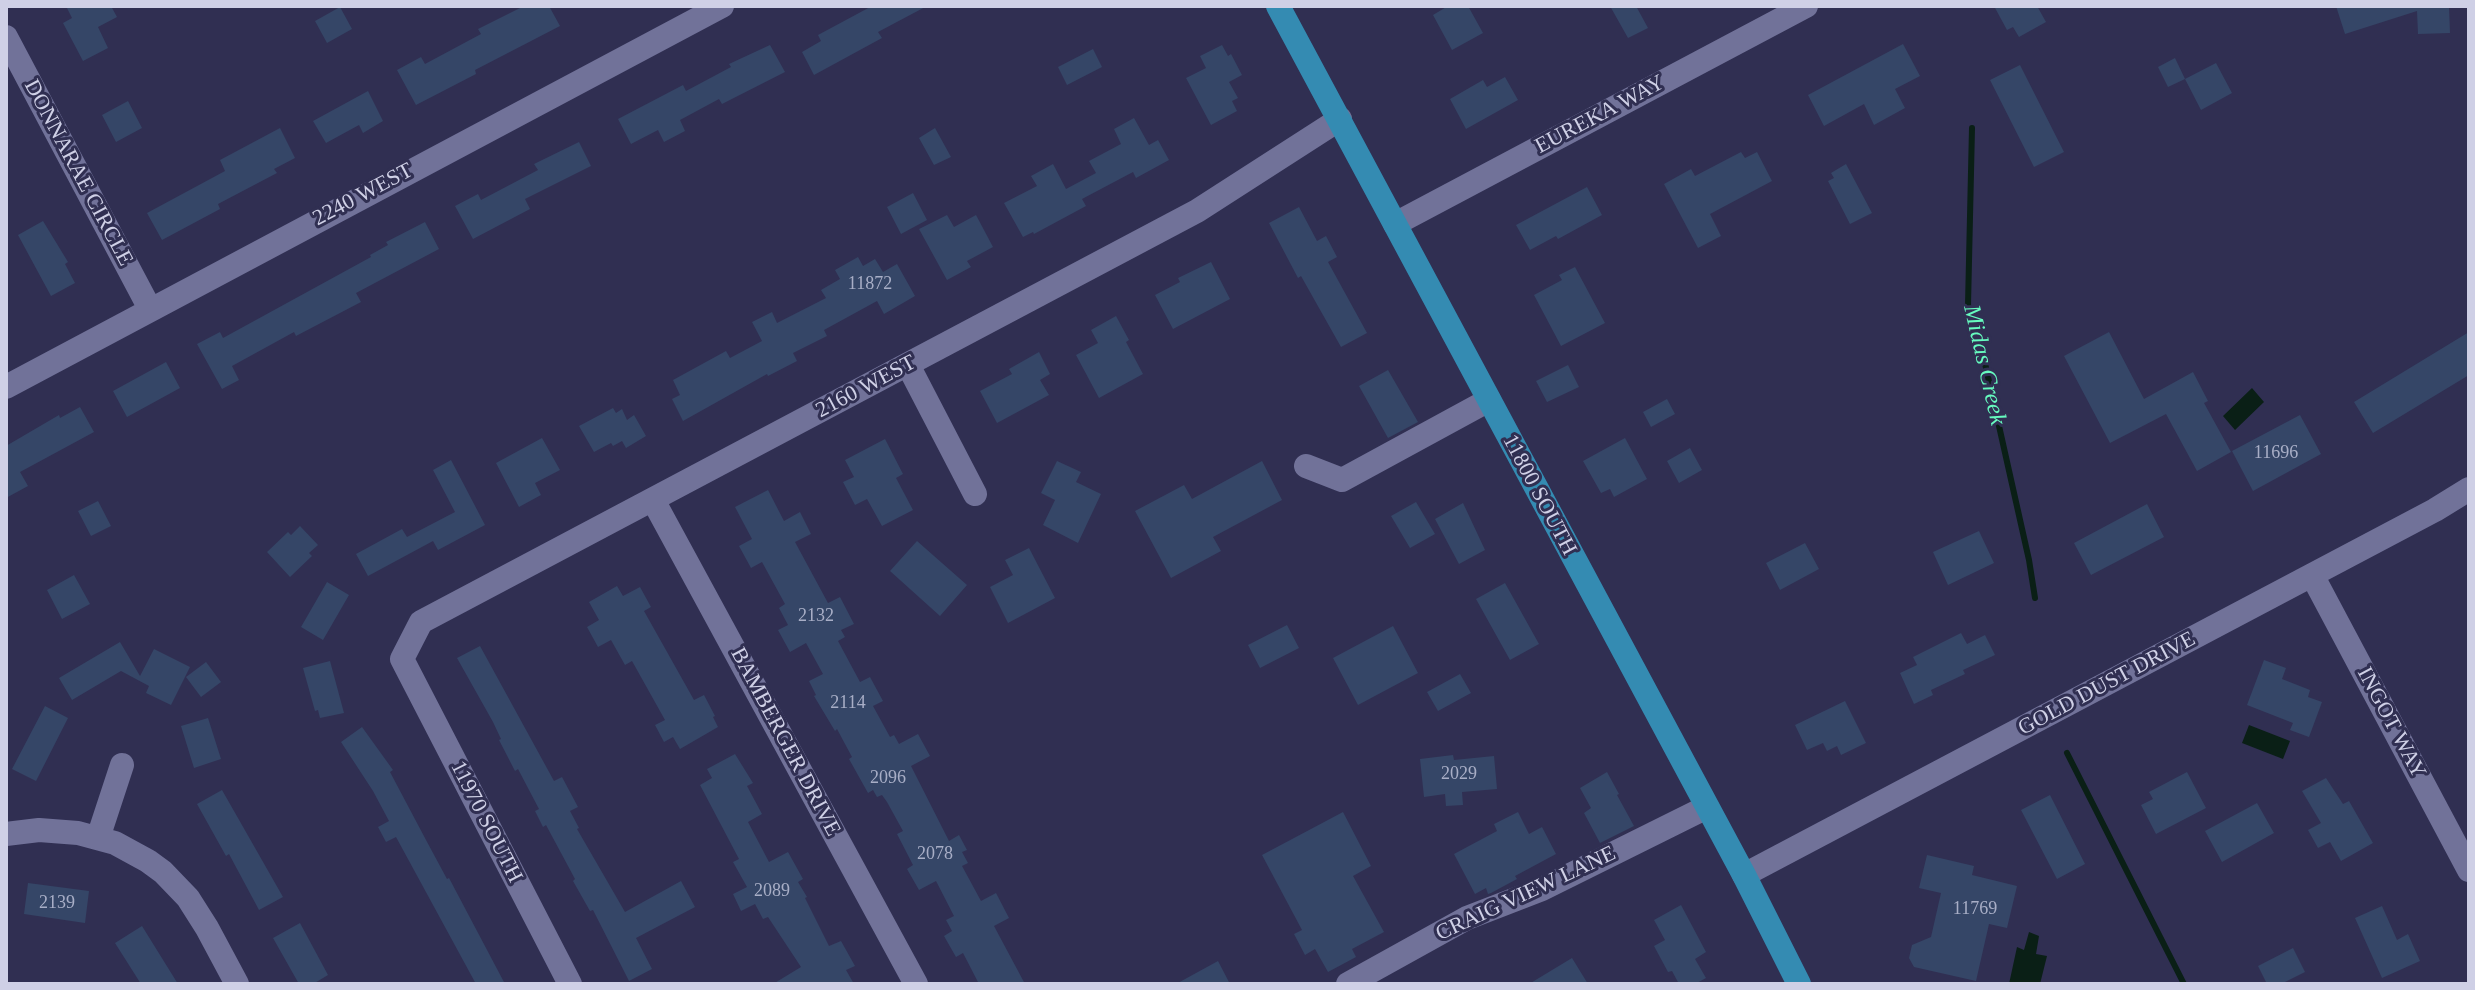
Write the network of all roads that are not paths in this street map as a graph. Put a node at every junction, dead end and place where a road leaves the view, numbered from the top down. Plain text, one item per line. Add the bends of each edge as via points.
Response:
1 (1278, 6) edge
2 (1806, 6) edge
3 (711, 9) edge
4 (6, 37) edge
5 (1340, 119) junction
6 (1395, 224) junction
7 (150, 309) junction
8 (908, 365) junction
9 (6, 387) edge
10 (1489, 400) junction
11 (1306, 466) dead end
12 (2469, 489) edge
13 (975, 494) dead end
14 (653, 500) junction
15 (2312, 575) junction
16 (402, 659) joint
17 (122, 765) dead end
18 (1707, 807) junction
19 (6, 834) edge
20 (98, 838) junction
21 (2469, 870) edge
22 (1744, 875) junction
23 (237, 984) edge
24 (570, 984) edge
25 (916, 984) edge
26 (1348, 984) edge
27 (1799, 984) edge

1 - 5 main road, 11800 SOUTH
2 - 6 street, EUREKA WAY
3 - 7 street, 2240 WEST
4 - 7 street, DONNARAE CIRCLE
5 - 6 main road, 11800 SOUTH
5 - 8 street, 2160 WEST via 1197,211
6 - 10 main road, 11800 SOUTH
7 - 9 street, 2240 WEST
8 - 13 street
8 - 14 street, 2160 WEST
10 - 11 street via 1342,480
10 - 18 main road, 11800 SOUTH
12 - 15 street, GOLD DUST DRIVE
14 - 16 street, 2160 WEST via 421,622
14 - 25 street, BAMBERGER DRIVE
15 - 21 street, INGOT WAY
15 - 22 street, GOLD DUST DRIVE
16 - 24 street, 11970 SOUTH
17 - 20 street
18 - 22 main road, 11800 SOUTH
18 - 26 street, CRAIG VIEW LANE via 1542,889 1467,918
19 - 20 street via 39,830
20 - 23 street via 140,856 176,884 198,912
22 - 27 main road, 11800 SOUTH

